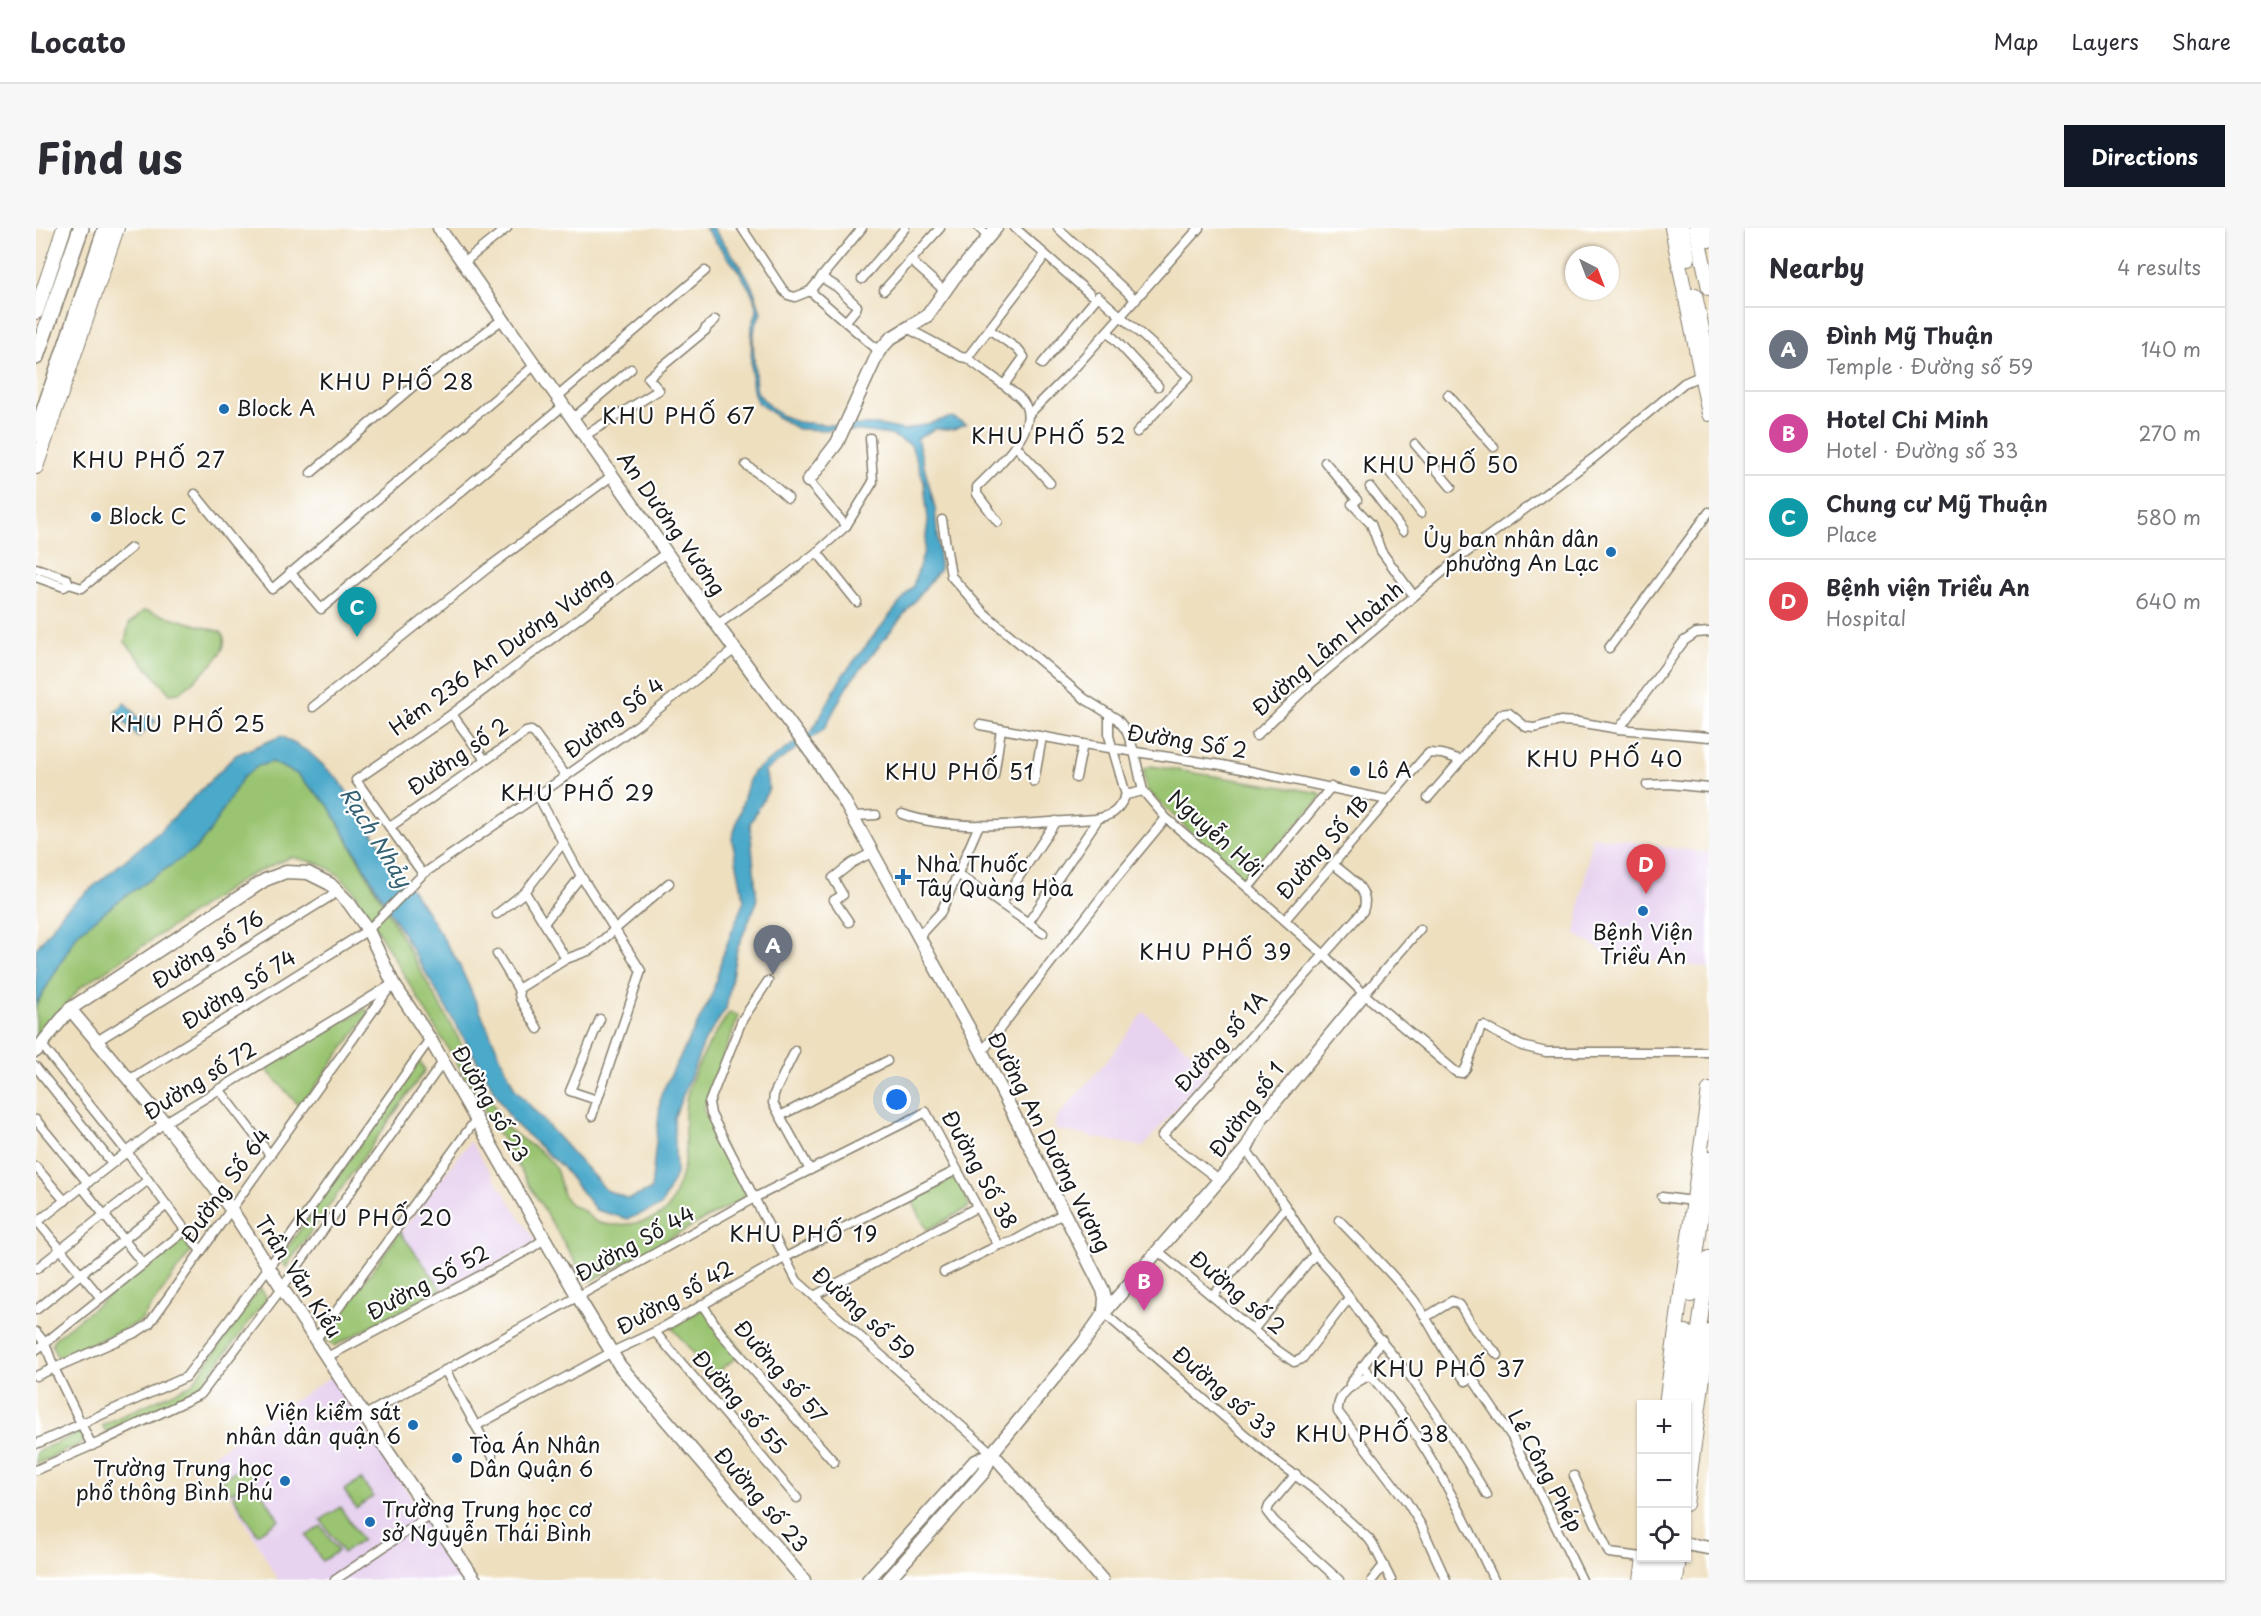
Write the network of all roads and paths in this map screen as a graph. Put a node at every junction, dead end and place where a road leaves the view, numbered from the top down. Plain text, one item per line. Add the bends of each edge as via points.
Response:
1 (64, 228) edge
2 (81, 228) edge
3 (106, 228) edge
4 (117, 228) edge
5 (439, 228) edge
6 (507, 228) edge
7 (742, 228) edge
8 (862, 228) edge
9 (905, 228) edge
10 (940, 228) edge
11 (1015, 228) edge
12 (1058, 228) edge
13 (1199, 228) edge
14 (1672, 228) edge
15 (1682, 228) edge
16 (1696, 228) edge
17 (1707, 228) edge
18 (988, 230) edge
19 (1709, 240) edge
20 (1044, 254) junction
21 (910, 260) junction
22 (463, 263) junction
23 (705, 271) dead end
24 (821, 277) junction
25 (862, 279) dead end
26 (1709, 288) edge
27 (884, 290) dead end
28 (810, 291) junction
29 (945, 291) junction
30 (1090, 294) dead end
31 (1136, 300) junction
32 (36, 312) edge
33 (1121, 316) junction
34 (503, 319) junction
35 (715, 320) dead end
36 (846, 321) junction
37 (907, 328) junction
38 (990, 330) junction
39 (1108, 332) junction
40 (879, 351) junction
41 (36, 357) edge
42 (967, 358) junction
43 (1042, 364) dead end
44 (535, 365) junction
45 (632, 369) dead end
46 (1706, 370) edge
47 (1004, 386) junction
48 (1158, 386) dead end
49 (1448, 395) dead end
50 (560, 401) junction
51 (1709, 414) edge
52 (1028, 415) junction
53 (572, 419) junction
54 (1137, 432) dead end
55 (36, 434) edge
56 (584, 436) junction
57 (870, 438) dead end
58 (1415, 444) dead end
59 (1016, 446) junction
60 (1494, 447) dead end
61 (1325, 462) dead end
62 (746, 465) dead end
63 (36, 466) edge
64 (1388, 470) dead end
65 (311, 473) dead end
66 (613, 475) junction
67 (808, 481) joint
68 (1050, 483) dead end
69 (1370, 487) dead end
70 (1451, 488) dead end
71 (195, 495) dead end
72 (788, 498) dead end
73 (1709, 512) edge
74 (1421, 513) dead end
75 (942, 520) dead end
76 (998, 522) dead end
77 (846, 526) junction
78 (1403, 531) dead end
79 (131, 548) dead end
80 (666, 552) junction
81 (817, 552) junction
82 (36, 568) edge
83 (290, 572) junction
84 (36, 577) edge
85 (69, 584) junction
86 (1414, 596) junction
87 (856, 602) dead end
88 (717, 625) junction
89 (1709, 632) edge
90 (1609, 648) dead end
91 (735, 649) junction
92 (313, 707) dead end
93 (452, 714) junction
94 (1109, 714) junction
95 (789, 724) joint
96 (980, 725) dead end
97 (1001, 729) junction
98 (1619, 729) junction
99 (1256, 736) dead end
100 (1042, 737) junction
101 (1709, 737) edge
102 (1083, 744) junction
103 (1112, 748) junction
104 (1134, 751) junction
105 (486, 760) junction
106 (1461, 760) junction
107 (566, 776) junction
108 (994, 776) dead end
109 (1076, 778) dead end
110 (1034, 782) dead end
111 (1647, 785) dead end
112 (1331, 787) junction
113 (1709, 788) edge
114 (1143, 791) junction
115 (1126, 795) junction
116 (538, 796) junction
117 (1428, 798) dead end
118 (1388, 800) junction
119 (902, 814) dead end
120 (876, 815) dead end
121 (853, 816) junction
122 (1167, 818) junction
123 (1098, 819) junction
124 (1056, 821) junction
125 (979, 825) junction
126 (390, 827) junction
127 (563, 843) junction
128 (873, 852) junction
129 (1334, 864) junction
130 (959, 875) junction
131 (581, 876) junction
132 (420, 877) junction
133 (669, 883) dead end
134 (1248, 888) junction
135 (339, 891) junction
136 (525, 892) junction
137 (1001, 904) junction
138 (497, 914) dead end
139 (1285, 920) junction
140 (545, 922) junction
141 (849, 922) dead end
142 (1028, 923) junction
143 (1420, 929) dead end
144 (368, 930) junction
145 (614, 930) junction
146 (1044, 933) dead end
147 (918, 937) junction
148 (496, 954) dead end
149 (1323, 954) junction
150 (566, 959) junction
151 (768, 981) dead end
152 (393, 983) junction
153 (518, 989) junction
154 (1364, 994) junction
155 (70, 1009) junction
156 (600, 1019) dead end
157 (538, 1029) dead end
158 (430, 1039) junction
159 (97, 1041) junction
160 (39, 1047) edge
161 (795, 1051) dead end
162 (982, 1052) junction
163 (1709, 1052) edge
164 (886, 1061) dead end
165 (443, 1062) junction
166 (36, 1067) edge
167 (129, 1080) junction
168 (219, 1089) junction
169 (1709, 1090) edge
170 (597, 1100) junction
171 (926, 1112) joint
172 (592, 1116) dead end
173 (780, 1116) junction
174 (1707, 1116) edge
175 (477, 1118) junction
176 (36, 1120) edge
177 (164, 1123) junction
178 (1246, 1149) junction
179 (127, 1152) junction
180 (270, 1155) junction
181 (1709, 1158) edge
182 (112, 1163) junction
183 (36, 1167) edge
184 (810, 1170) junction
185 (957, 1170) junction
186 (148, 1180) junction
187 (1219, 1180) junction
188 (85, 1185) junction
189 (756, 1197) junction
190 (1662, 1197) dead end
191 (64, 1201) junction
192 (1702, 1202) edge
193 (167, 1205) junction
194 (1286, 1206) junction
195 (977, 1207) junction
196 (231, 1209) junction
197 (1064, 1213) junction
198 (104, 1215) junction
199 (38, 1219) edge
200 (1340, 1220) dead end
201 (186, 1230) junction
202 (544, 1239) junction
203 (124, 1240) junction
204 (999, 1245) junction
205 (60, 1250) junction
206 (201, 1251) junction
207 (1158, 1251) junction
208 (1315, 1254) junction
209 (786, 1257) junction
210 (1709, 1258) edge
211 (143, 1264) junction
212 (269, 1267) junction
213 (36, 1269) edge
214 (944, 1272) dead end
215 (81, 1275) junction
216 (282, 1288) junction
217 (814, 1296) junction
218 (1213, 1296) junction
219 (578, 1297) junction
220 (101, 1298) junction
221 (1349, 1298) junction
222 (702, 1304) junction
223 (36, 1310) edge
224 (1104, 1313) junction
225 (1426, 1317) junction
226 (1254, 1329) junction
227 (36, 1332) edge
228 (655, 1332) junction
229 (1709, 1332) edge
230 (316, 1339) junction
231 (1382, 1340) junction
232 (1695, 1342) edge
233 (45, 1343) junction
234 (36, 1350) edge
235 (612, 1352) junction
236 (1498, 1355) dead end
237 (327, 1357) junction
238 (1362, 1366) junction
239 (54, 1368) junction
240 (445, 1370) junction
241 (1370, 1375) junction
242 (36, 1376) edge
243 (1351, 1387) junction
244 (1668, 1400) edge
245 (1677, 1400) edge
246 (1688, 1400) edge
247 (365, 1414) junction
248 (82, 1425) junction
249 (476, 1426) junction
250 (36, 1444) edge
251 (92, 1446) junction
252 (992, 1453) junction
253 (1689, 1454) edge
254 (492, 1455) dead end
255 (834, 1462) dead end
256 (36, 1470) edge
257 (1296, 1474) junction
258 (1574, 1476) dead end
259 (1487, 1495) dead end
260 (797, 1498) dead end
261 (431, 1515) junction
262 (1691, 1545) edge
263 (1709, 1548) edge
264 (1637, 1556) edge
265 (1643, 1562) edge
266 (1654, 1562) edge
267 (1667, 1562) edge
268 (1678, 1562) edge
269 (1384, 1565) junction
270 (335, 1580) edge
271 (475, 1580) edge
272 (804, 1580) edge
273 (868, 1580) edge
274 (888, 1580) edge
275 (1102, 1580) edge
276 (1338, 1580) edge
277 (1372, 1580) edge
278 (1390, 1580) edge
279 (1446, 1580) edge
280 (1494, 1580) edge
281 (1582, 1580) edge
282 (1641, 1580) edge
283 (1652, 1580) edge
284 (1665, 1580) edge
285 (1676, 1580) edge

1 - 32 main road
2 - 41 highway
3 - 55 highway
4 - 63 main road
5 - 22 street, An Dương Vương
6 - 22 street
7 - 28 street via 788,295 795,297
8 - 24 street
9 - 25 street
10 - 21 street
11 - 20 street
12 - 31 street
13 - 31 street
14 - 46 main road
15 - 46 main road
16 - 26 main road
17 - 19 main road
18 - 29 street
20 - 30 street
20 - 38 street
21 - 27 street
21 - 29 street
22 - 34 street, An Dương Vương
23 - 50 street
24 - 28 street
24 - 36 street via 856,306
28 - 36 street
29 - 37 street via 927,316
31 - 33 street
33 - 39 street
33 - 43 street via 1098,296
33 - 54 street via 1189,377
34 - 44 street, An Dương Vương
34 - 65 street via 417,383
35 - 56 street via 648,378 659,390
36 - 40 street
37 - 40 street
37 - 42 street
38 - 42 street
38 - 47 street via 1024,357
39 - 48 street
39 - 52 street
40 - 67 street via 842,435
42 - 47 street
44 - 50 street, An Dương Vương
44 - 83 street
45 - 53 street
46 - 51 main road
46 - 86 street, Đường Lâm Hoành via 1684,382 1595,457
47 - 52 street via 1020,398
49 - 60 street
50 - 53 street, An Dương Vương
50 - 83 street via 321,609
52 - 59 street
53 - 56 street, An Dương Vương
56 - 66 street, An Dương Vương
57 - 77 street via 873,482
58 - 70 street
59 - 68 street
59 - 76 street via 976,487
61 - 86 street via 1371,524 1381,551
62 - 72 street
64 - 74 street
66 - 80 street, An Dương Vương
66 - 92 street via 489,567
67 - 77 street
69 - 78 street
71 - 83 street via 272,589
73 - 90 street
75 - 94 street, Nguyễn Hới via 951,576 984,613 1085,699
77 - 81 street
79 - 85 street via 82,588
80 - 88 street, An Dương Vương
80 - 93 street, Hẻm 236 An Dương Vương
81 - 87 street
81 - 88 street
82 - 85 street via 67,579
84 - 85 street
86 - 99 street, Đường Lâm Hoành
88 - 91 street, An Dương Vương
89 - 98 street via 1696,633 1684,641
91 - 95 street, An Dương Vương
91 - 107 street, Đường Số 4
93 - 105 street
93 - 126 street, Hẻm 236 An Dương Vương via 356,780
94 - 103 street
94 - 104 street, Nguyễn Hới via 1126,730
95 - 121 street, Đường An Dương Vương
96 - 97 street, Đường Số 2
97 - 100 street, Đường Số 2
97 - 108 street
98 - 101 street
98 - 106 street via 1560,721 1526,727 1509,713 1501,714
100 - 102 street, Đường Số 2
100 - 110 street
102 - 103 street, Đường Số 2
102 - 109 street
103 - 104 street, Đường Số 2
103 - 115 street
104 - 112 street, Đường Số 2
104 - 114 street, Nguyễn Hới
105 - 107 street, Đường số 2 via 531,731
105 - 126 street, Đường số 2
106 - 117 street
106 - 118 street, Đường Số 1B via 1429,753
107 - 116 street, Đường Số 4
111 - 113 street
112 - 118 street, Đường Số 2
112 - 134 street
114 - 115 street
114 - 122 street, Nguyễn Hới
115 - 123 street via 1118,810
116 - 127 street
116 - 132 street, Đường Số 4
118 - 129 street, Đường Số 1B
119 - 125 street via 922,821
120 - 121 street
121 - 128 street, Đường An Dương Vương
122 - 134 street, Nguyễn Hới
122 - 162 street
123 - 124 street
123 - 142 street
124 - 125 street
124 - 137 street
125 - 130 street
126 - 132 street
127 - 131 street
127 - 136 street
128 - 141 street via 833,879 843,895 834,900
128 - 147 street, Đường An Dương Vương
129 - 139 street, Đường Số 1B
129 - 149 street, Đường số 1A via 1364,891 1367,902
130 - 137 street
130 - 147 street via 941,912
131 - 140 street
131 - 145 street
132 - 144 street, Đường Số 74
133 - 145 street
134 - 139 street, Nguyễn Hới
135 - 144 street, Đường số 23
135 - 155 street, Đường số 23 via 308,873 274,875
135 - 159 street, Đường số 76
136 - 138 street
136 - 140 street
137 - 142 street
139 - 149 street, Nguyễn Hới
140 - 150 street
142 - 146 street
143 - 154 street, Đường số 1
144 - 152 street, Đường số 23
144 - 167 street, Đường Số 74
145 - 150 street via 591,950
145 - 170 street via 641,971
147 - 162 street, Đường An Dương Vương
148 - 153 street
149 - 154 street, Nguyễn Hới
149 - 187 street, Đường số 1A via 1162,1136
150 - 153 street
151 - 189 street, Đường số 59 via 742,1020 709,1103 711,1114
152 - 158 street, Đường số 23
152 - 168 street, Đường số 72
152 - 180 street, Đường Số 64
153 - 157 street
154 - 163 street, Nguyễn Hới via 1456,1072 1466,1068 1484,1026 1522,1046 1546,1052
154 - 178 street, Đường số 1 via 1262,1119
155 - 159 street, Trần Văn Kiểu
155 - 160 street, Đường số 23
156 - 170 street via 570,1091
158 - 165 street, Đường số 23
158 - 212 street
159 - 167 street, Trần Văn Kiểu
160 - 179 street
161 - 173 street via 774,1094 773,1103
162 - 197 street, Đường An Dương Vương
164 - 173 street
165 - 175 street, Đường số 23
165 - 216 street
166 - 182 street
167 - 177 street, Trần Văn Kiểu
168 - 177 street, Đường số 72
168 - 180 street
169 - 174 main road
170 - 172 street
171 - 184 street, Đường Số 44
171 - 185 street, Đường Số 38
173 - 184 street
174 - 192 main road
175 - 202 street, Đường số 23
175 - 230 street
176 - 188 street
177 - 179 street, Đường số 72
177 - 196 street, Trần Văn Kiểu
178 - 187 street, Đường số 1
178 - 194 street
179 - 182 street, Đường số 72
179 - 186 street
180 - 196 street, Đường Số 64
181 - 192 main road
182 - 188 street, Đường số 72
183 - 191 street
184 - 189 street, Đường Số 44
185 - 195 street, Đường Số 38
185 - 209 street, Đường số 42
186 - 193 street
186 - 198 street
187 - 207 street, Đường số 1
188 - 191 street, Đường số 72
188 - 198 street
189 - 209 street, Đường số 59
189 - 219 street, Đường Số 44
190 - 192 street
191 - 199 street, Đường số 72
192 - 232 main road
193 - 201 street
193 - 203 street
194 - 208 street
194 - 218 street
195 - 204 street, Đường Số 38
195 - 217 street
196 - 206 street, Đường Số 64
196 - 212 street, Trần Văn Kiểu
197 - 204 street, Đường Số 38 via 1012,1242
197 - 224 street, Đường An Dương Vương via 1103,1290
198 - 203 street
198 - 205 street
199 - 205 street
200 - 225 street, Lê Công Phép
201 - 206 street
201 - 211 street
202 - 219 street, Đường số 23
202 - 237 street, Đường Số 52
203 - 211 street
203 - 215 street
204 - 214 street
205 - 213 street
205 - 215 street
206 - 239 street, Đường Số 64 via 149,1324
207 - 218 street, Đường số 2
207 - 224 street, Đường số 1
208 - 221 street
208 - 226 street
209 - 217 street, Đường số 59 via 797,1281
209 - 222 street, Đường số 42
210 - 232 main road
211 - 220 street
212 - 216 street, Trần Văn Kiểu
212 - 248 street via 186,1377
215 - 220 street
215 - 223 street
216 - 230 street, Trần Văn Kiểu
216 - 251 street via 201,1394
217 - 252 street, Đường số 59
218 - 226 street, Đường số 2
219 - 235 street, Đường số 23
219 - 240 street, Đường Số 44
220 - 233 street
221 - 226 street, Đường số 2 via 1302,1359 1294,1362
221 - 231 street
222 - 228 street, Đường số 42
222 - 255 street, Đường số 57 via 720,1332
224 - 252 street
224 - 257 street, Đường số 33 via 1273,1459
225 - 236 street via 1452,1301 1460,1305 1475,1330
225 - 281 street, Lê Công Phép via 1455,1368 1466,1381 1472,1378 1512,1437
227 - 233 street
228 - 235 street, Đường số 42
228 - 260 street, Đường số 55
229 - 232 main road
230 - 237 street, Trần Văn Kiểu
231 - 238 street
231 - 259 street via 1451,1436
232 - 244 main road
232 - 245 main road
232 - 246 main road
232 - 253 main road
233 - 234 street
233 - 239 street
235 - 249 street, Đường số 42
235 - 272 street, Đường số 23 via 633,1382
237 - 247 street, Trần Văn Kiểu
238 - 241 street
238 - 243 street via 1353,1376
239 - 242 street, Đường Số 64
239 - 248 street
240 - 247 street, Đường Số 44
240 - 249 street
241 - 243 street
241 - 280 street via 1393,1402 1450,1491
243 - 279 street via 1341,1396 1338,1412 1407,1502
247 - 261 street, Trần Văn Kiểu
248 - 250 street
248 - 251 street
249 - 254 street
251 - 256 street
252 - 273 street via 974,1462
252 - 274 street via 984,1472
252 - 275 street
257 - 269 street, Đường số 33 via 1369,1539
257 - 276 street via 1267,1512
258 - 264 street via 1609,1553
261 - 270 street
261 - 271 street, Trần Văn Kiểu
262 - 263 street
265 - 282 main road
266 - 283 main road
267 - 284 main road
268 - 285 main road
269 - 277 street
269 - 278 street, Đường số 33

